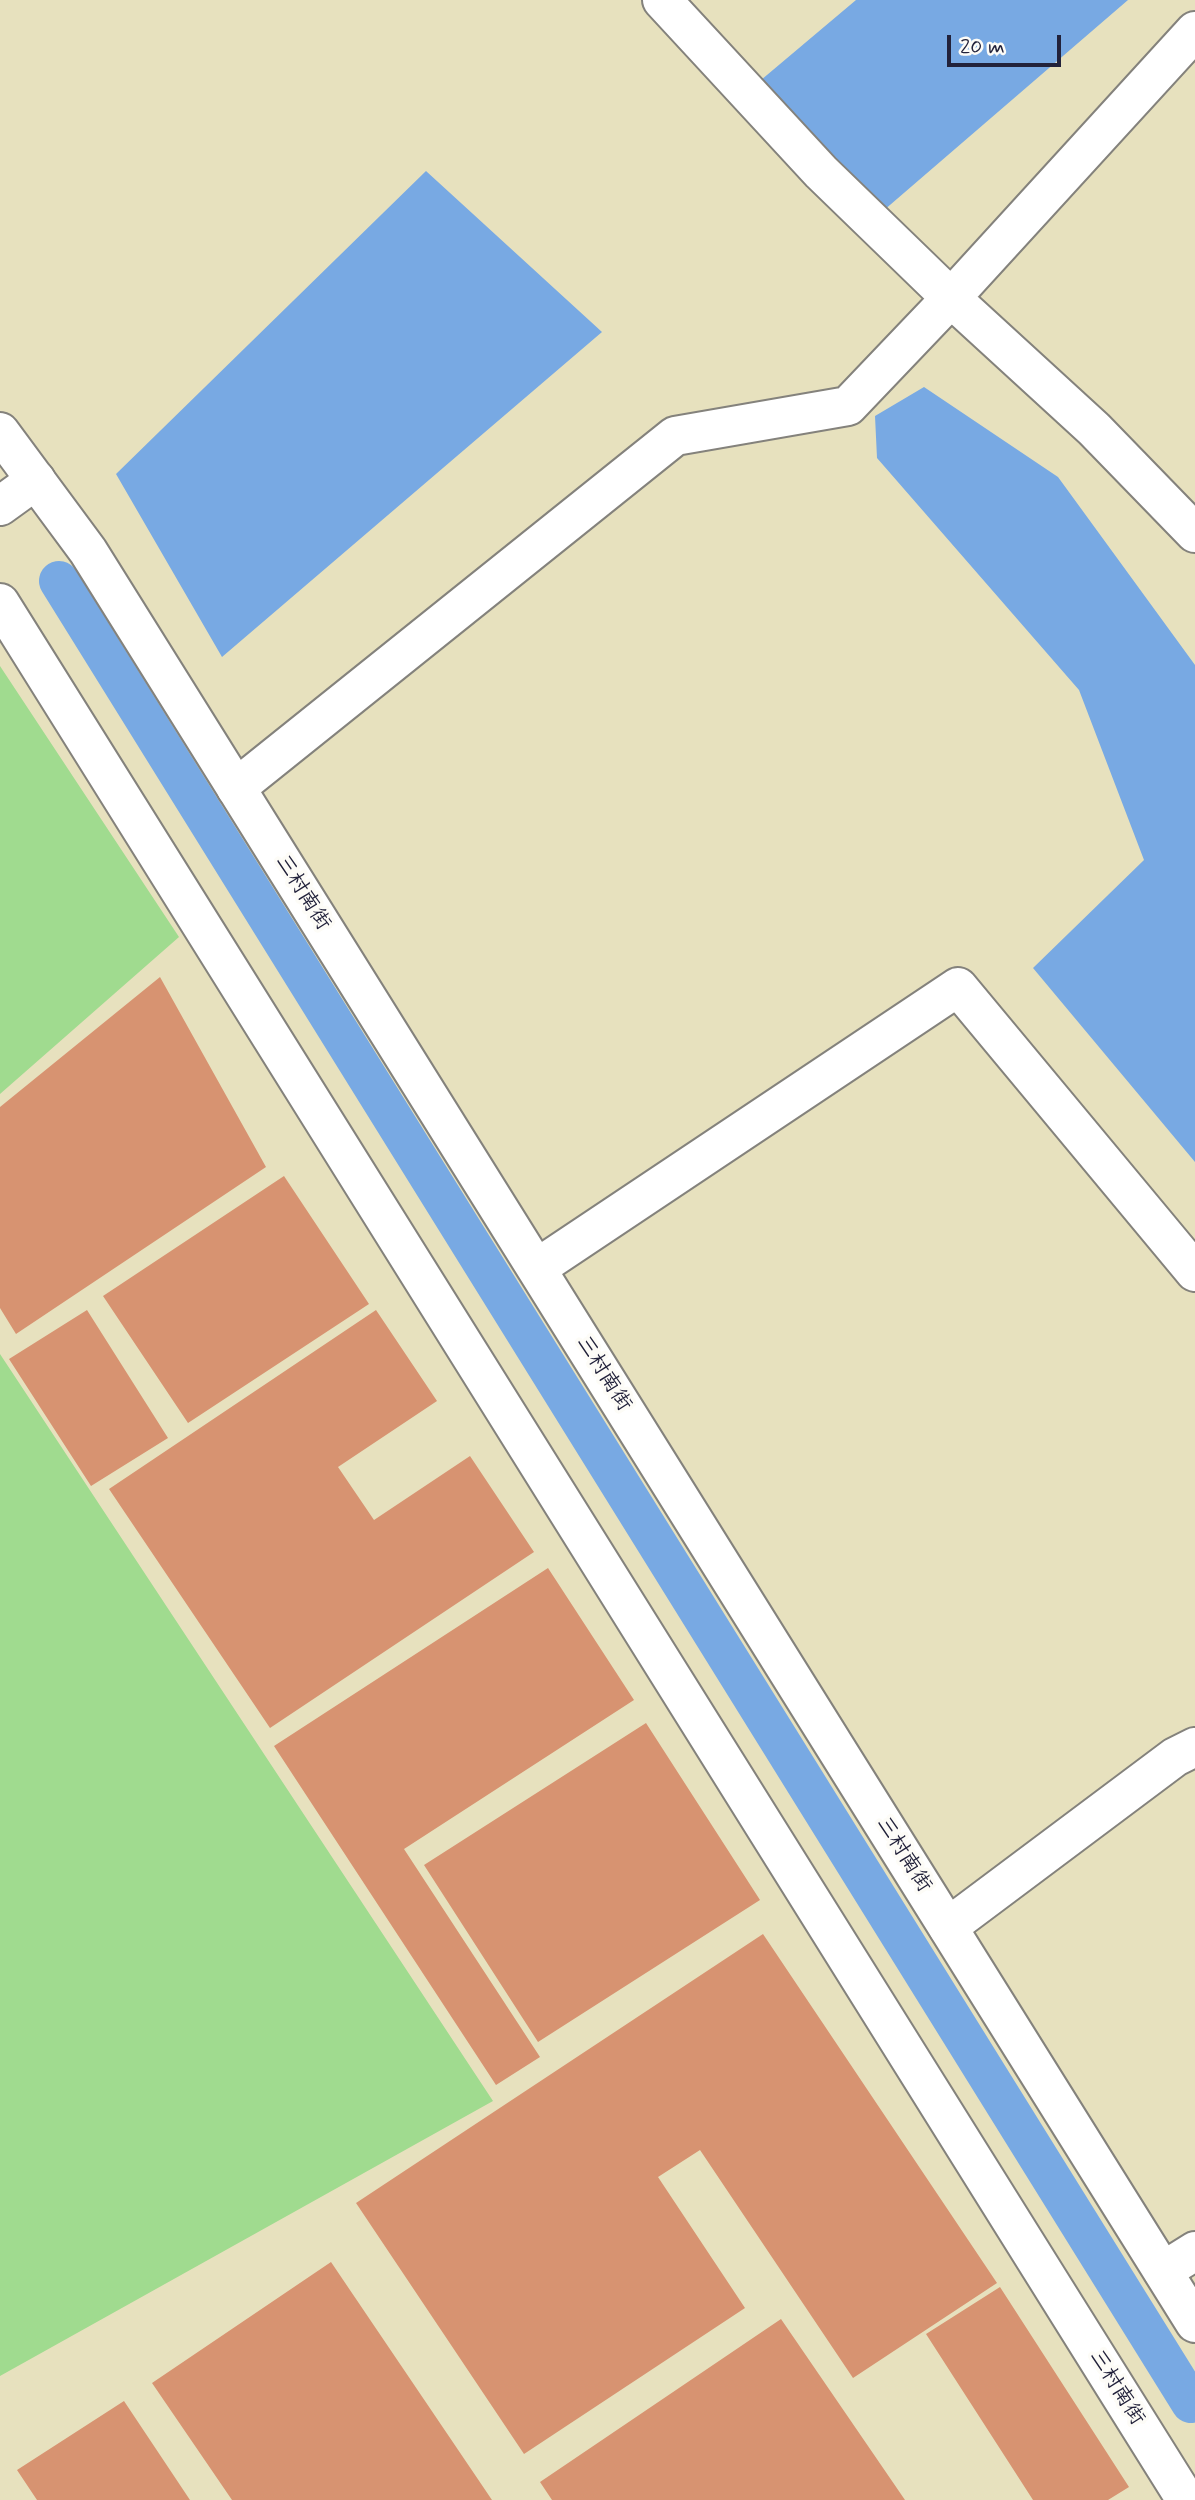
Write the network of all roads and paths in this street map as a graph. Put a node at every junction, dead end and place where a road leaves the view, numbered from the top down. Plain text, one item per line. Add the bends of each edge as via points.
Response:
1 (662, 0) edge
2 (1195, 31) edge
3 (951, 298) junction
4 (0, 432) edge
5 (36, 480) junction
6 (0, 506) edge
7 (1195, 533) edge
8 (0, 603) edge
9 (236, 788) junction
10 (537, 1269) junction
11 (1195, 1272) edge
12 (1195, 1747) edge
13 (948, 1927) junction
14 (1195, 2251) edge
15 (1163, 2271) junction
16 (1195, 2323) edge
17 (1195, 2496) edge
18 (1188, 2500) edge

1 - 3 street via 821,172
2 - 3 street
3 - 7 street via 1094,429
3 - 9 street via 848,406 675,436
4 - 5 street, 三村南街
5 - 6 street
5 - 9 street, 三村南街 via 88,551
8 - 18 street, 三村南街
9 - 10 street, 三村南街
10 - 11 street via 958,987
10 - 13 street, 三村南街
12 - 13 street via 1175,1757
13 - 15 street, 三村南街
14 - 15 street
15 - 16 street, 三村南街
17 - 18 street

